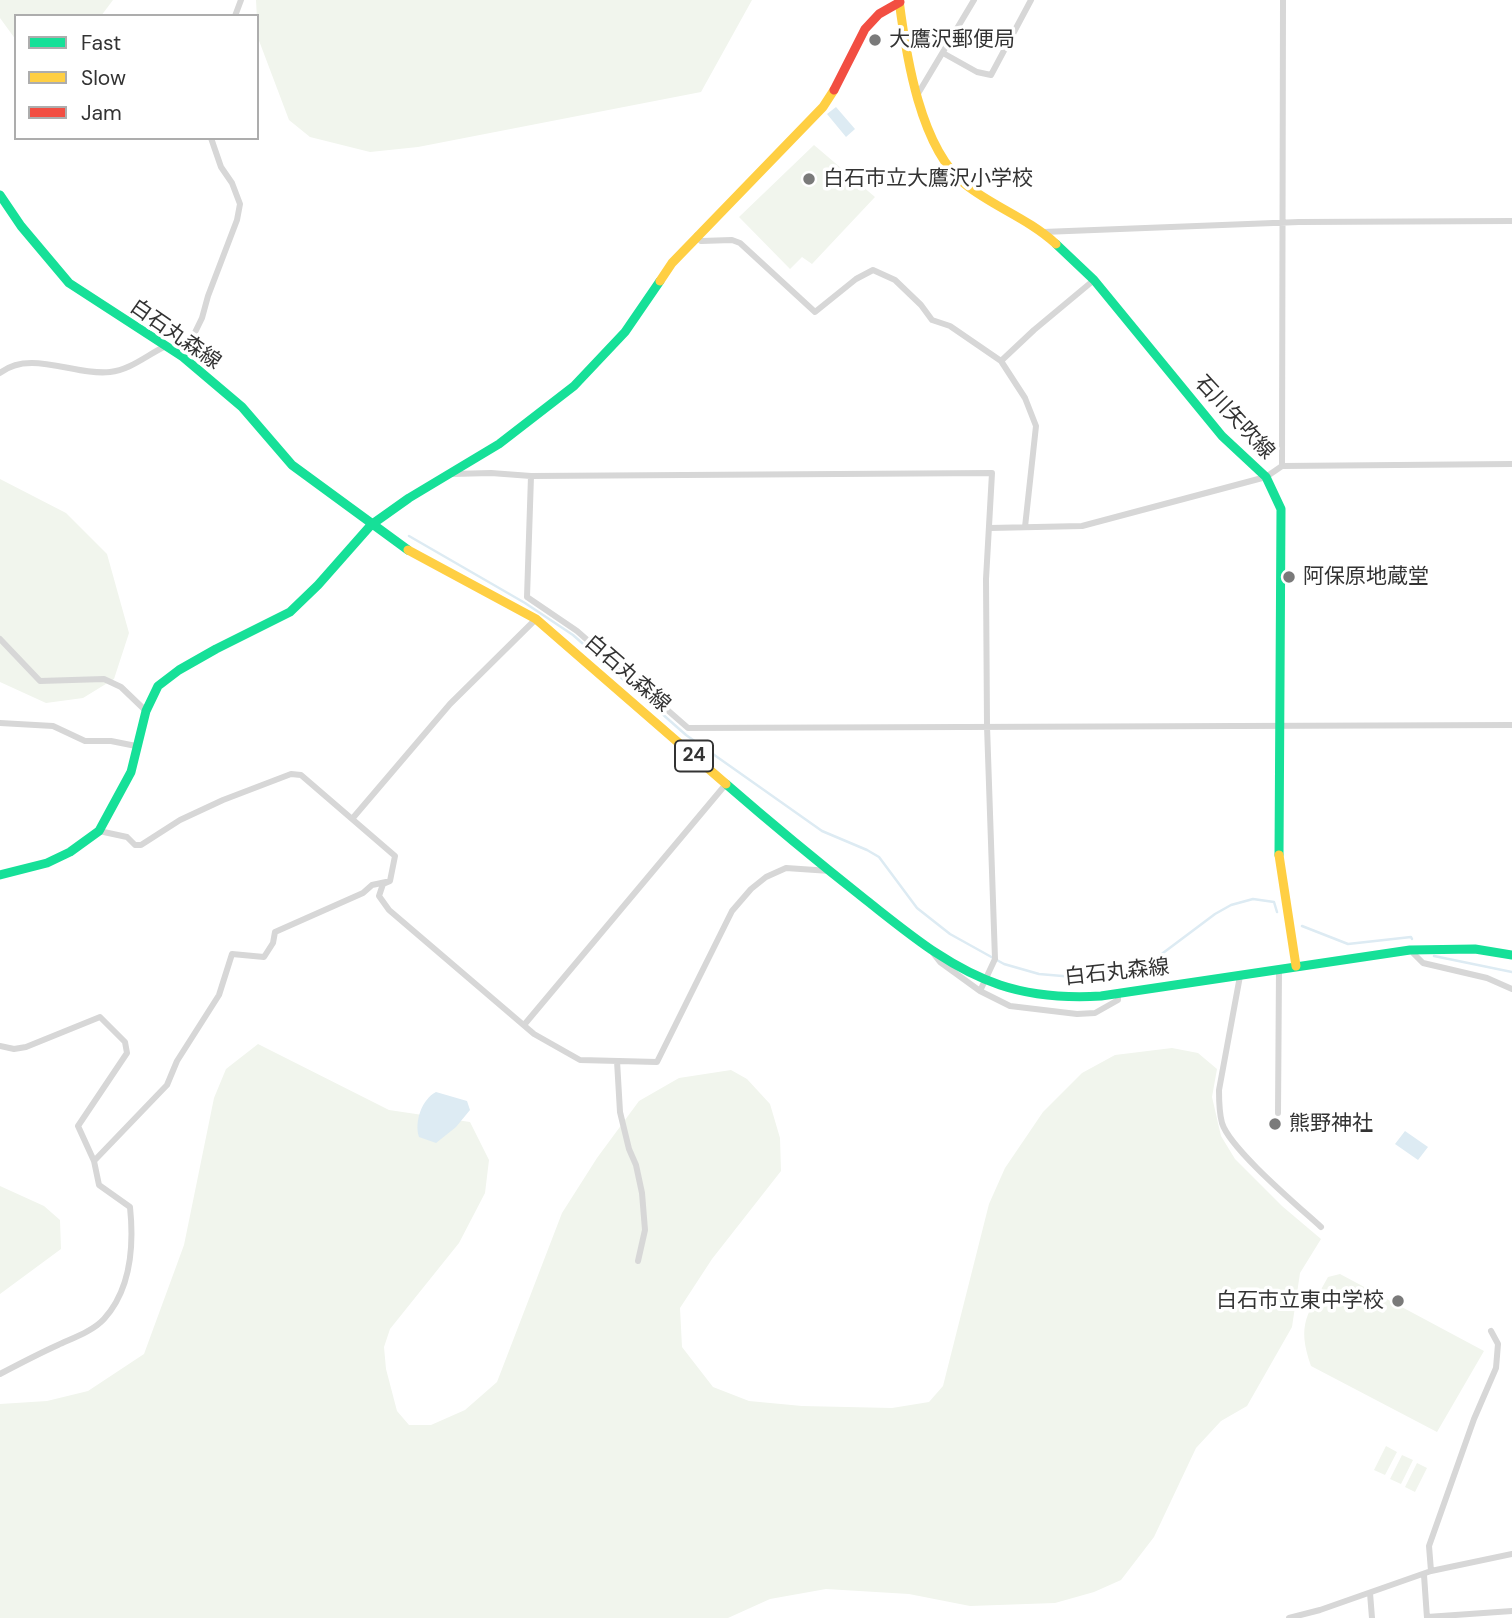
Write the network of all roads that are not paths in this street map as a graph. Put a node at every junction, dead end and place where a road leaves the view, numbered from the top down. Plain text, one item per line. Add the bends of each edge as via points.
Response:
1 (974, 0) edge
2 (1031, 0) edge
3 (1283, 0) edge
4 (900, 1) edge
5 (943, 53) junction
6 (916, 96) junction
7 (212, 140) edge
8 (0, 195) edge
9 (1512, 221) edge
10 (1282, 222) junction
11 (1043, 232) junction
12 (697, 236) junction
13 (1094, 280) junction
14 (164, 346) junction
15 (183, 357) junction
16 (1002, 361) junction
17 (0, 373) edge
18 (1512, 464) edge
19 (1282, 466) junction
20 (450, 473) junction
21 (531, 476) junction
22 (1266, 477) junction
23 (371, 526) junction
24 (1025, 527) junction
25 (990, 528) junction
26 (536, 620) junction
27 (0, 639) edge
28 (146, 711) junction
29 (0, 723) edge
30 (1280, 725) junction
31 (1512, 725) edge
32 (987, 726) junction
33 (136, 746) junction
34 (726, 784) junction
35 (352, 819) junction
36 (99, 831) junction
37 (830, 871) junction
38 (0, 875) edge
39 (390, 881) junction
40 (1410, 950) junction
41 (934, 951) junction
42 (1512, 955) edge
43 (1296, 967) junction
44 (1279, 969) junction
45 (1240, 976) junction
46 (985, 980) junction
47 (1512, 989) edge
48 (980, 991) junction
49 (1118, 994) junction
50 (524, 1025) junction
51 (0, 1046) edge
52 (617, 1061) junction
53 (1278, 1113) dead end
54 (94, 1161) junction
55 (1321, 1227) dead end
56 (638, 1261) dead end
57 (1491, 1331) dead end
58 (0, 1374) edge
59 (1512, 1554) edge
60 (1432, 1570) junction
61 (1424, 1575) junction
62 (1370, 1592) junction
63 (1320, 1610) junction
64 (1512, 1611) edge
65 (1427, 1617) edge
66 (1289, 1618) edge
67 (1320, 1618) edge
68 (1372, 1618) edge

1 - 5 street
2 - 5 street via 991,75
3 - 10 street
4 - 6 main road, 石川矢吹線
4 - 12 main road via 865,29 823,107
5 - 6 street
6 - 11 main road, 石川矢吹線 via 945,165 966,185
7 - 15 street via 240,204 202,318
8 - 14 main road, 白石丸森線 / 24 via 69,283
9 - 10 street
10 - 11 street
10 - 19 street
11 - 13 main road, 石川矢吹線
12 - 16 street via 701,241 740,243 815,312 873,270 895,280 932,320 950,326
12 - 20 main road via 672,263 625,332 574,386 499,444
13 - 16 street
13 - 22 main road, 石川矢吹線 via 1222,436
14 - 15 main road, 白石丸森線 / 24
14 - 17 street via 111,372 29,362
15 - 23 main road, 白石丸森線 / 24 via 242,407 292,465
16 - 24 street via 1036,426
18 - 19 street
19 - 22 street
20 - 21 street
20 - 23 main road
21 - 25 street via 992,473
21 - 32 street via 527,597 577,631 688,728
22 - 24 street via 1082,526
22 - 30 main road, 石川矢吹線 via 1281,509
23 - 26 main road, 白石丸森線 / 24
23 - 28 main road via 290,612 179,670 158,685
24 - 25 street
25 - 32 street
26 - 34 main road, 白石丸森線 / 24
26 - 35 street via 450,704
27 - 28 street via 40,681 104,680 121,687
28 - 33 main road
29 - 33 street via 52,726 85,741
30 - 31 street
30 - 32 street
30 - 43 main road, 石川矢吹線 via 1278,844
32 - 46 street via 994,962
33 - 36 main road via 131,772
34 - 37 main road, 白石丸森線 / 24
34 - 50 street
35 - 36 street via 295,774 223,800 141,845
35 - 39 street via 395,856
36 - 38 main road via 47,863
37 - 41 main road, 白石丸森線 / 24
37 - 52 street via 786,868 751,889 732,911 657,1062
39 - 50 street via 383,884 379,897 389,910
39 - 54 street via 372,885 275,932 264,957 232,954 219,995 167,1085
40 - 42 main road, 白石丸森線 / 24 via 1475,949
40 - 43 main road, 白石丸森線 / 24
40 - 47 street via 1423,963 1487,978
41 - 46 main road, 白石丸森線 / 24
41 - 48 street via 940,962
43 - 44 main road, 白石丸森線 / 24
44 - 45 main road, 白石丸森線 / 24
44 - 53 street
45 - 49 main road, 白石丸森線 / 24
45 - 55 street via 1219,1090 1222,1125 1235,1145
46 - 48 street
46 - 49 main road, 白石丸森線 / 24 via 1058,997
48 - 49 street via 1010,1006 1077,1014 1095,1013 1118,1000
50 - 52 street via 580,1060
51 - 54 street via 26,1047 100,1017 125,1042 127,1053 78,1126
52 - 56 street via 620,1112 642,1193 645,1230
54 - 58 street via 99,1185 130,1207 132,1246 121,1294 104,1320 89,1330
57 - 60 street via 1498,1344 1496,1368 1429,1546
59 - 60 street
60 - 61 street
61 - 62 street
61 - 65 street
62 - 63 street
62 - 68 street
63 - 66 street
63 - 67 street
64 - 65 street

